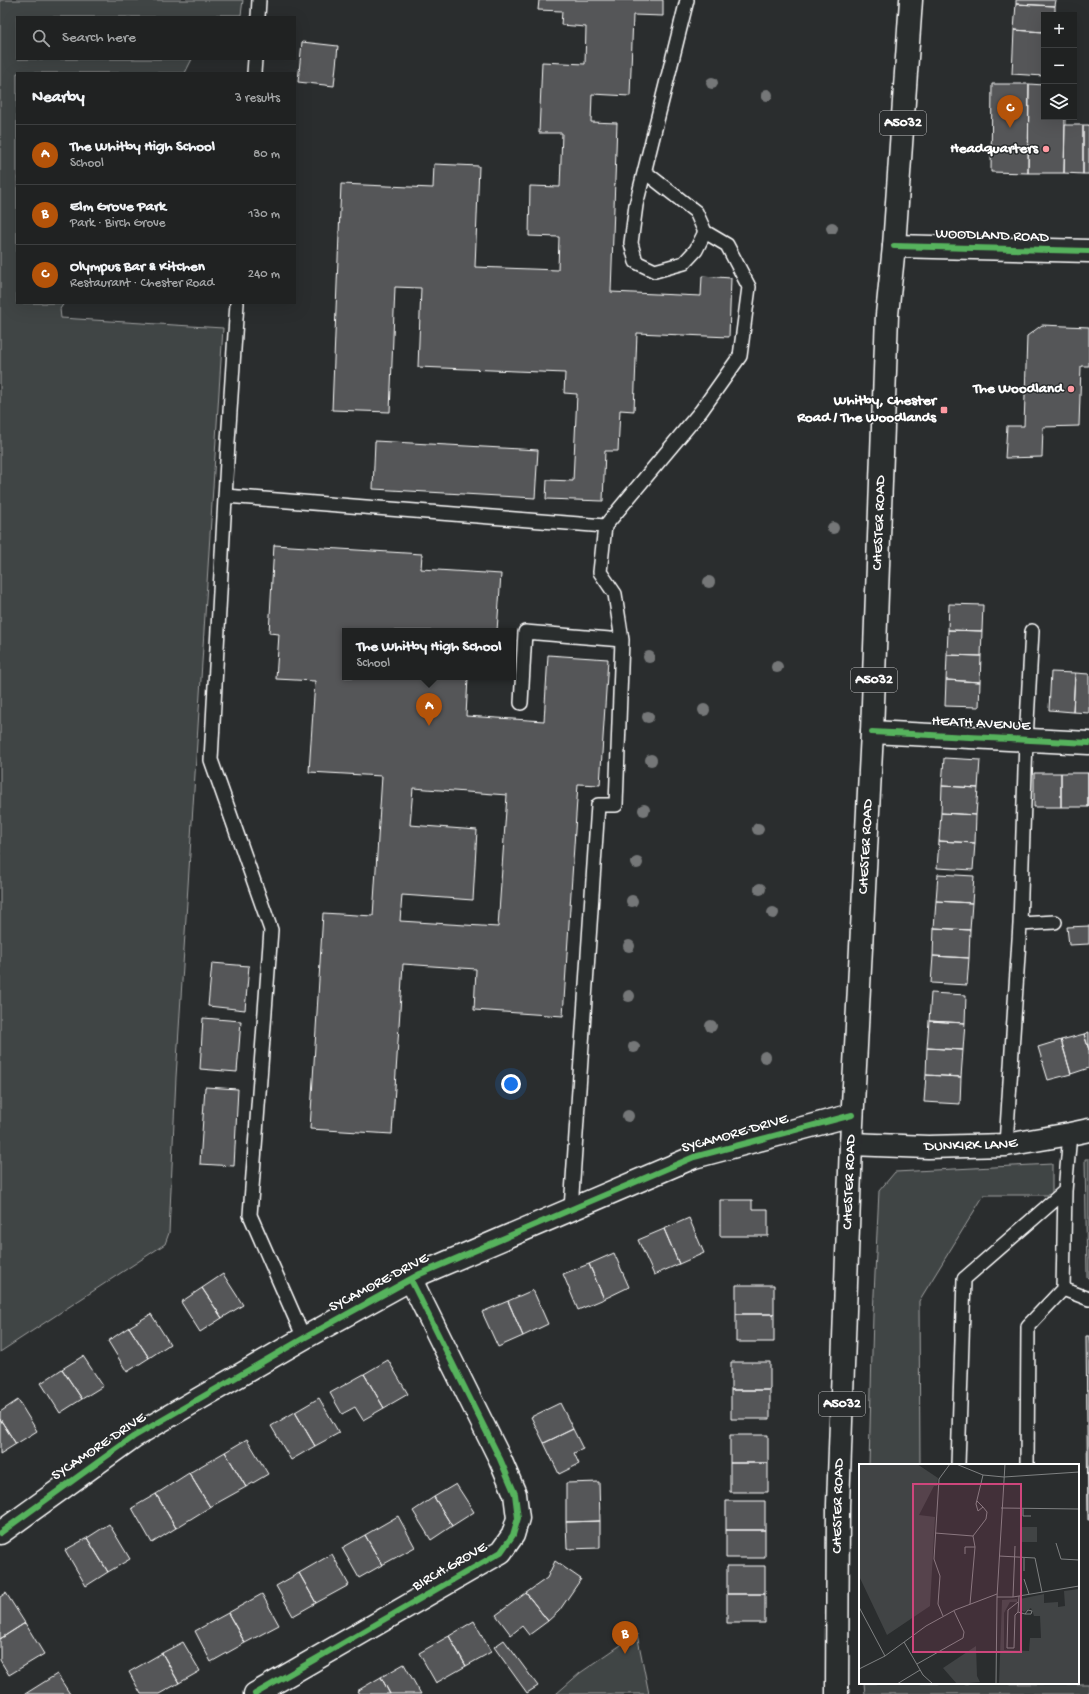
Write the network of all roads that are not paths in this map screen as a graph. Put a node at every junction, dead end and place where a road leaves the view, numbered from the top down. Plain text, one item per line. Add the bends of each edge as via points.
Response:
1 (259, 0) edge
2 (687, 0) edge
3 (911, 0) edge
4 (258, 16) edge
5 (255, 60) edge
6 (254, 72) edge
7 (645, 172) junction
8 (705, 232) junction
9 (894, 246) junction
10 (1089, 251) edge
11 (238, 304) edge
12 (225, 496) junction
13 (606, 526) junction
14 (1032, 631) dead end
15 (622, 640) junction
16 (521, 703) dead end
17 (872, 732) junction
18 (1026, 740) junction
19 (1089, 743) edge
20 (1055, 922) dead end
21 (1020, 924) junction
22 (852, 1115) junction
23 (1080, 1132) edge
24 (851, 1144) junction
25 (1006, 1145) junction
26 (1065, 1191) junction
27 (571, 1210) junction
28 (410, 1280) junction
29 (1063, 1289) junction
30 (1089, 1299) edge
31 (304, 1338) junction
32 (958, 1464) edge
33 (1027, 1464) edge
34 (0, 1533) edge
35 (254, 1694) edge
36 (837, 1694) edge

1 - 4 lane
2 - 7 lane
3 - 9 street, CHESTER ROAD / A5032
5 - 6 lane
7 - 8 lane via 696,212
7 - 8 lane via 636,205 631,242 636,262 655,271 684,263 696,250
8 - 13 lane via 727,245 749,287 740,356 701,411
9 - 10 street, WOODLAND ROAD
9 - 17 street, CHESTER ROAD / A5032 via 887,315
11 - 12 lane
12 - 13 lane
12 - 31 lane via 211,760 271,930 250,1215
13 - 15 lane via 600,572 615,594
14 - 18 lane
15 - 16 lane via 525,632
15 - 27 lane via 616,805 598,805
17 - 18 street, HEATH AVENUE
17 - 22 street, CHESTER ROAD / A5032
18 - 19 street, HEATH AVENUE
18 - 21 lane
20 - 21 lane
21 - 25 lane
22 - 24 street, CHESTER ROAD / A5032
22 - 27 street, SYCAMORE DRIVE via 694,1157
23 - 25 street, DUNKIRK LANE
23 - 26 lane
24 - 25 street, DUNKIRK LANE via 928,1147
24 - 36 street, CHESTER ROAD / A5032 via 838,1505
26 - 29 lane
26 - 32 lane via 964,1279
27 - 28 street, SYCAMORE DRIVE
28 - 31 street, SYCAMORE DRIVE
28 - 35 street, BIRCH GROVE via 515,1494 518,1518 513,1535 502,1552
29 - 30 lane
29 - 33 lane via 1028,1326
31 - 34 street, SYCAMORE DRIVE via 133,1437

